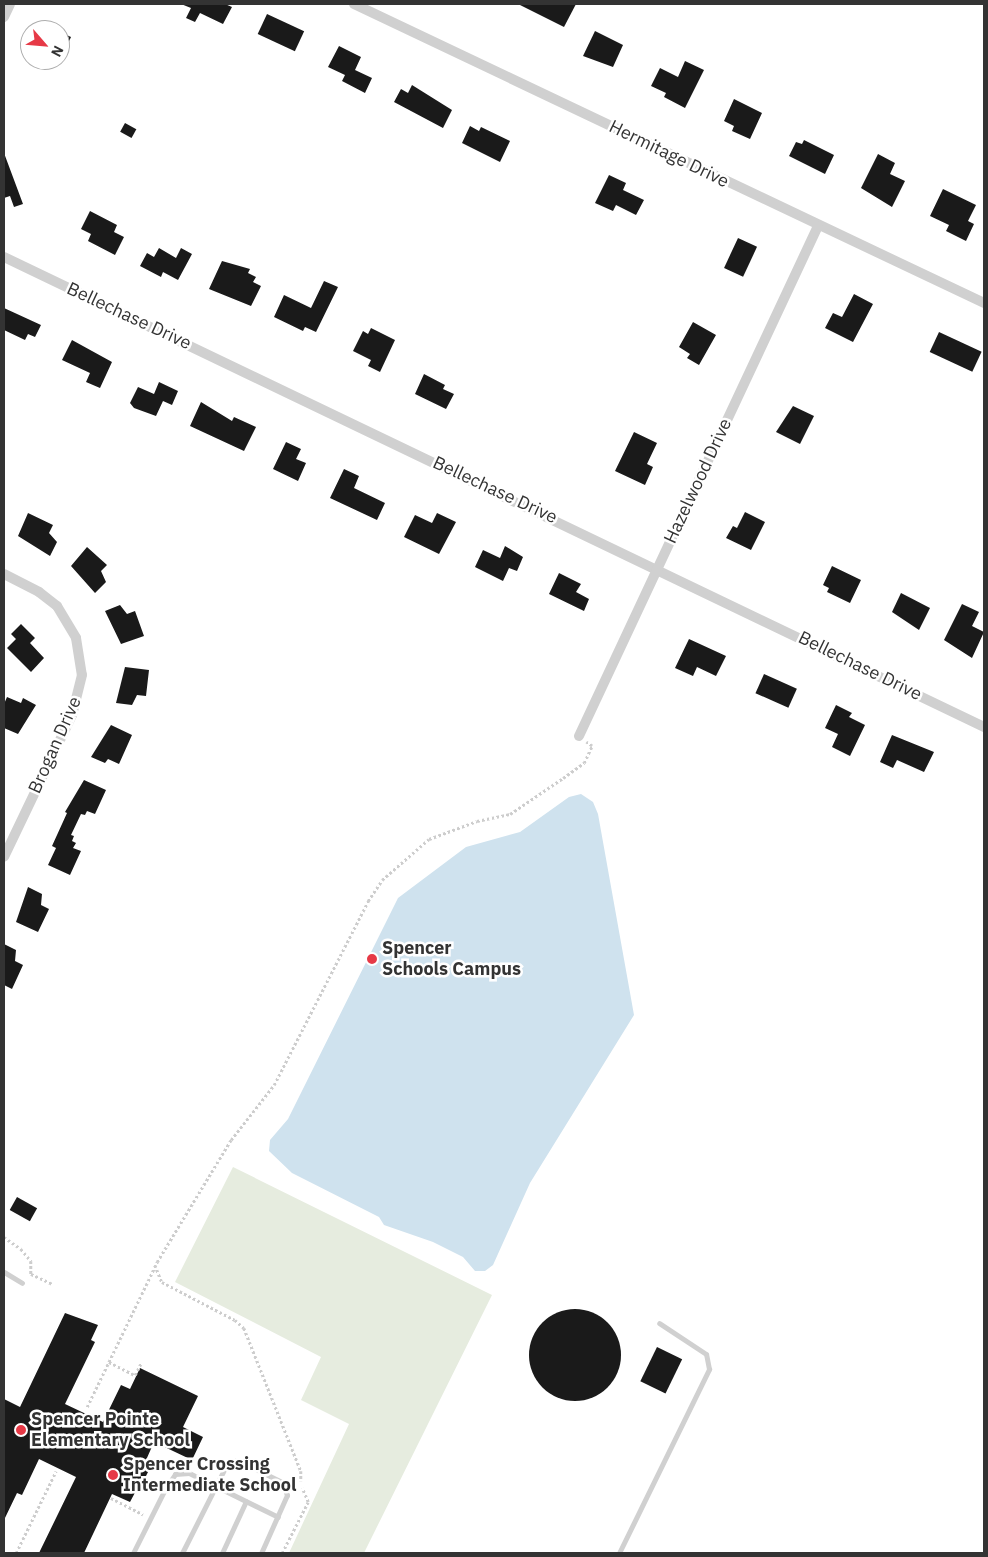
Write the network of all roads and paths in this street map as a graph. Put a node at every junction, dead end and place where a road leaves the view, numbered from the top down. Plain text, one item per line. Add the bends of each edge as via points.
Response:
1 (10, 4) edge
2 (354, 4) edge
3 (4, 17) edge
4 (818, 226) junction
5 (4, 257) edge
6 (984, 303) edge
7 (657, 567) junction
8 (4, 574) edge
9 (984, 726) edge
10 (579, 736) joint
11 (4, 857) edge
12 (4, 1237) edge
13 (155, 1265) junction
14 (4, 1272) edge
15 (22, 1283) dead end
16 (52, 1284) dead end
17 (660, 1323) dead end
18 (109, 1362) junction
19 (141, 1363) dead end
20 (87, 1407) dead end
21 (56, 1471) dead end
22 (301, 1481) dead end
23 (215, 1486) junction
24 (302, 1488) dead end
25 (111, 1498) dead end
26 (246, 1501) junction
27 (143, 1514) dead end
28 (278, 1517) junction
29 (16, 1553) edge
30 (133, 1553) edge
31 (182, 1553) edge
32 (222, 1553) edge
33 (261, 1553) edge
34 (282, 1553) edge
35 (620, 1553) edge

1 - 3 street
2 - 4 street, Hermitage Drive
4 - 6 street, Hermitage Drive
4 - 7 street, Hazelwood Drive
5 - 7 street, Bellechase Drive
7 - 9 street, Bellechase Drive
7 - 10 street, Hazelwood Drive
8 - 11 street, Brogan Drive via 39,592 57,606 76,638 82,675 72,715
10 - 13 path via 592,746 584,764 510,814 477,821 429,839 382,880 368,901 274,1085 231,1140
12 - 16 path via 31,1261 31,1274
13 - 18 path
13 - 22 path via 162,1282 235,1320 244,1328 301,1471
14 - 15 lane
17 - 35 lane via 706,1354 709,1369
18 - 19 path via 134,1375
18 - 20 path
21 - 29 path
23 - 26 lane
23 - 28 lane via 225,1468 237,1460 254,1467 282,1482 287,1495
23 - 30 lane via 189,1473 176,1474 165,1488
23 - 31 lane
24 - 34 path via 308,1502
25 - 27 path
26 - 28 lane
26 - 32 lane
28 - 33 lane

